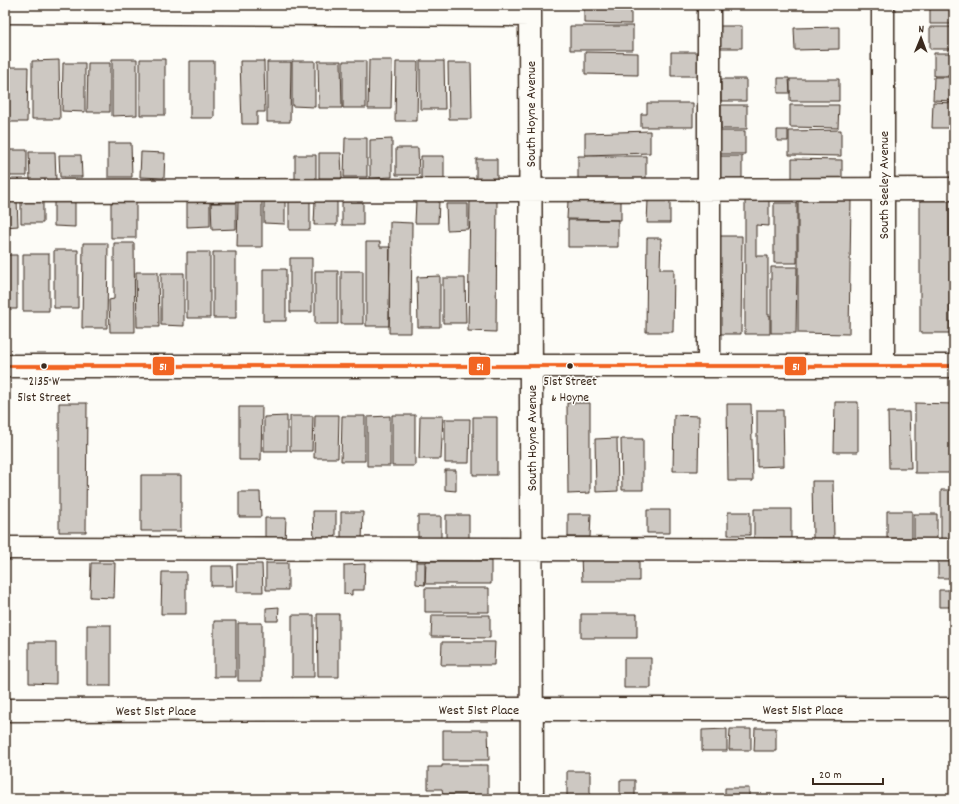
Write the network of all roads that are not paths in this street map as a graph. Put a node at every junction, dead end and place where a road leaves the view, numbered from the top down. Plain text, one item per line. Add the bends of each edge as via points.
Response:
1 (709, 5) edge
2 (883, 5) edge
3 (530, 10) edge
4 (5, 12) edge
5 (883, 189) junction
6 (954, 189) edge
7 (531, 190) junction
8 (709, 190) junction
9 (5, 192) edge
10 (5, 366) edge
11 (531, 366) junction
12 (709, 366) junction
13 (884, 366) junction
14 (954, 366) edge
15 (5, 548) edge
16 (531, 549) junction
17 (954, 550) edge
18 (531, 709) junction
19 (954, 709) edge
20 (5, 710) edge
21 (532, 799) edge

1 - 8 street
2 - 5 street, South Seeley Avenue
3 - 4 street
3 - 7 street, South Hoyne Avenue
5 - 6 street
5 - 8 street
5 - 13 street, South Seeley Avenue
7 - 8 street
7 - 9 street
7 - 11 street, South Hoyne Avenue
8 - 12 street
10 - 11 street
11 - 12 street
11 - 16 street, South Hoyne Avenue
12 - 13 street
13 - 14 street
15 - 16 street
16 - 17 street
16 - 18 street, South Hoyne Avenue
18 - 19 street, West 51st Place
18 - 20 street, West 51st Place
18 - 21 street, South Hoyne Avenue

